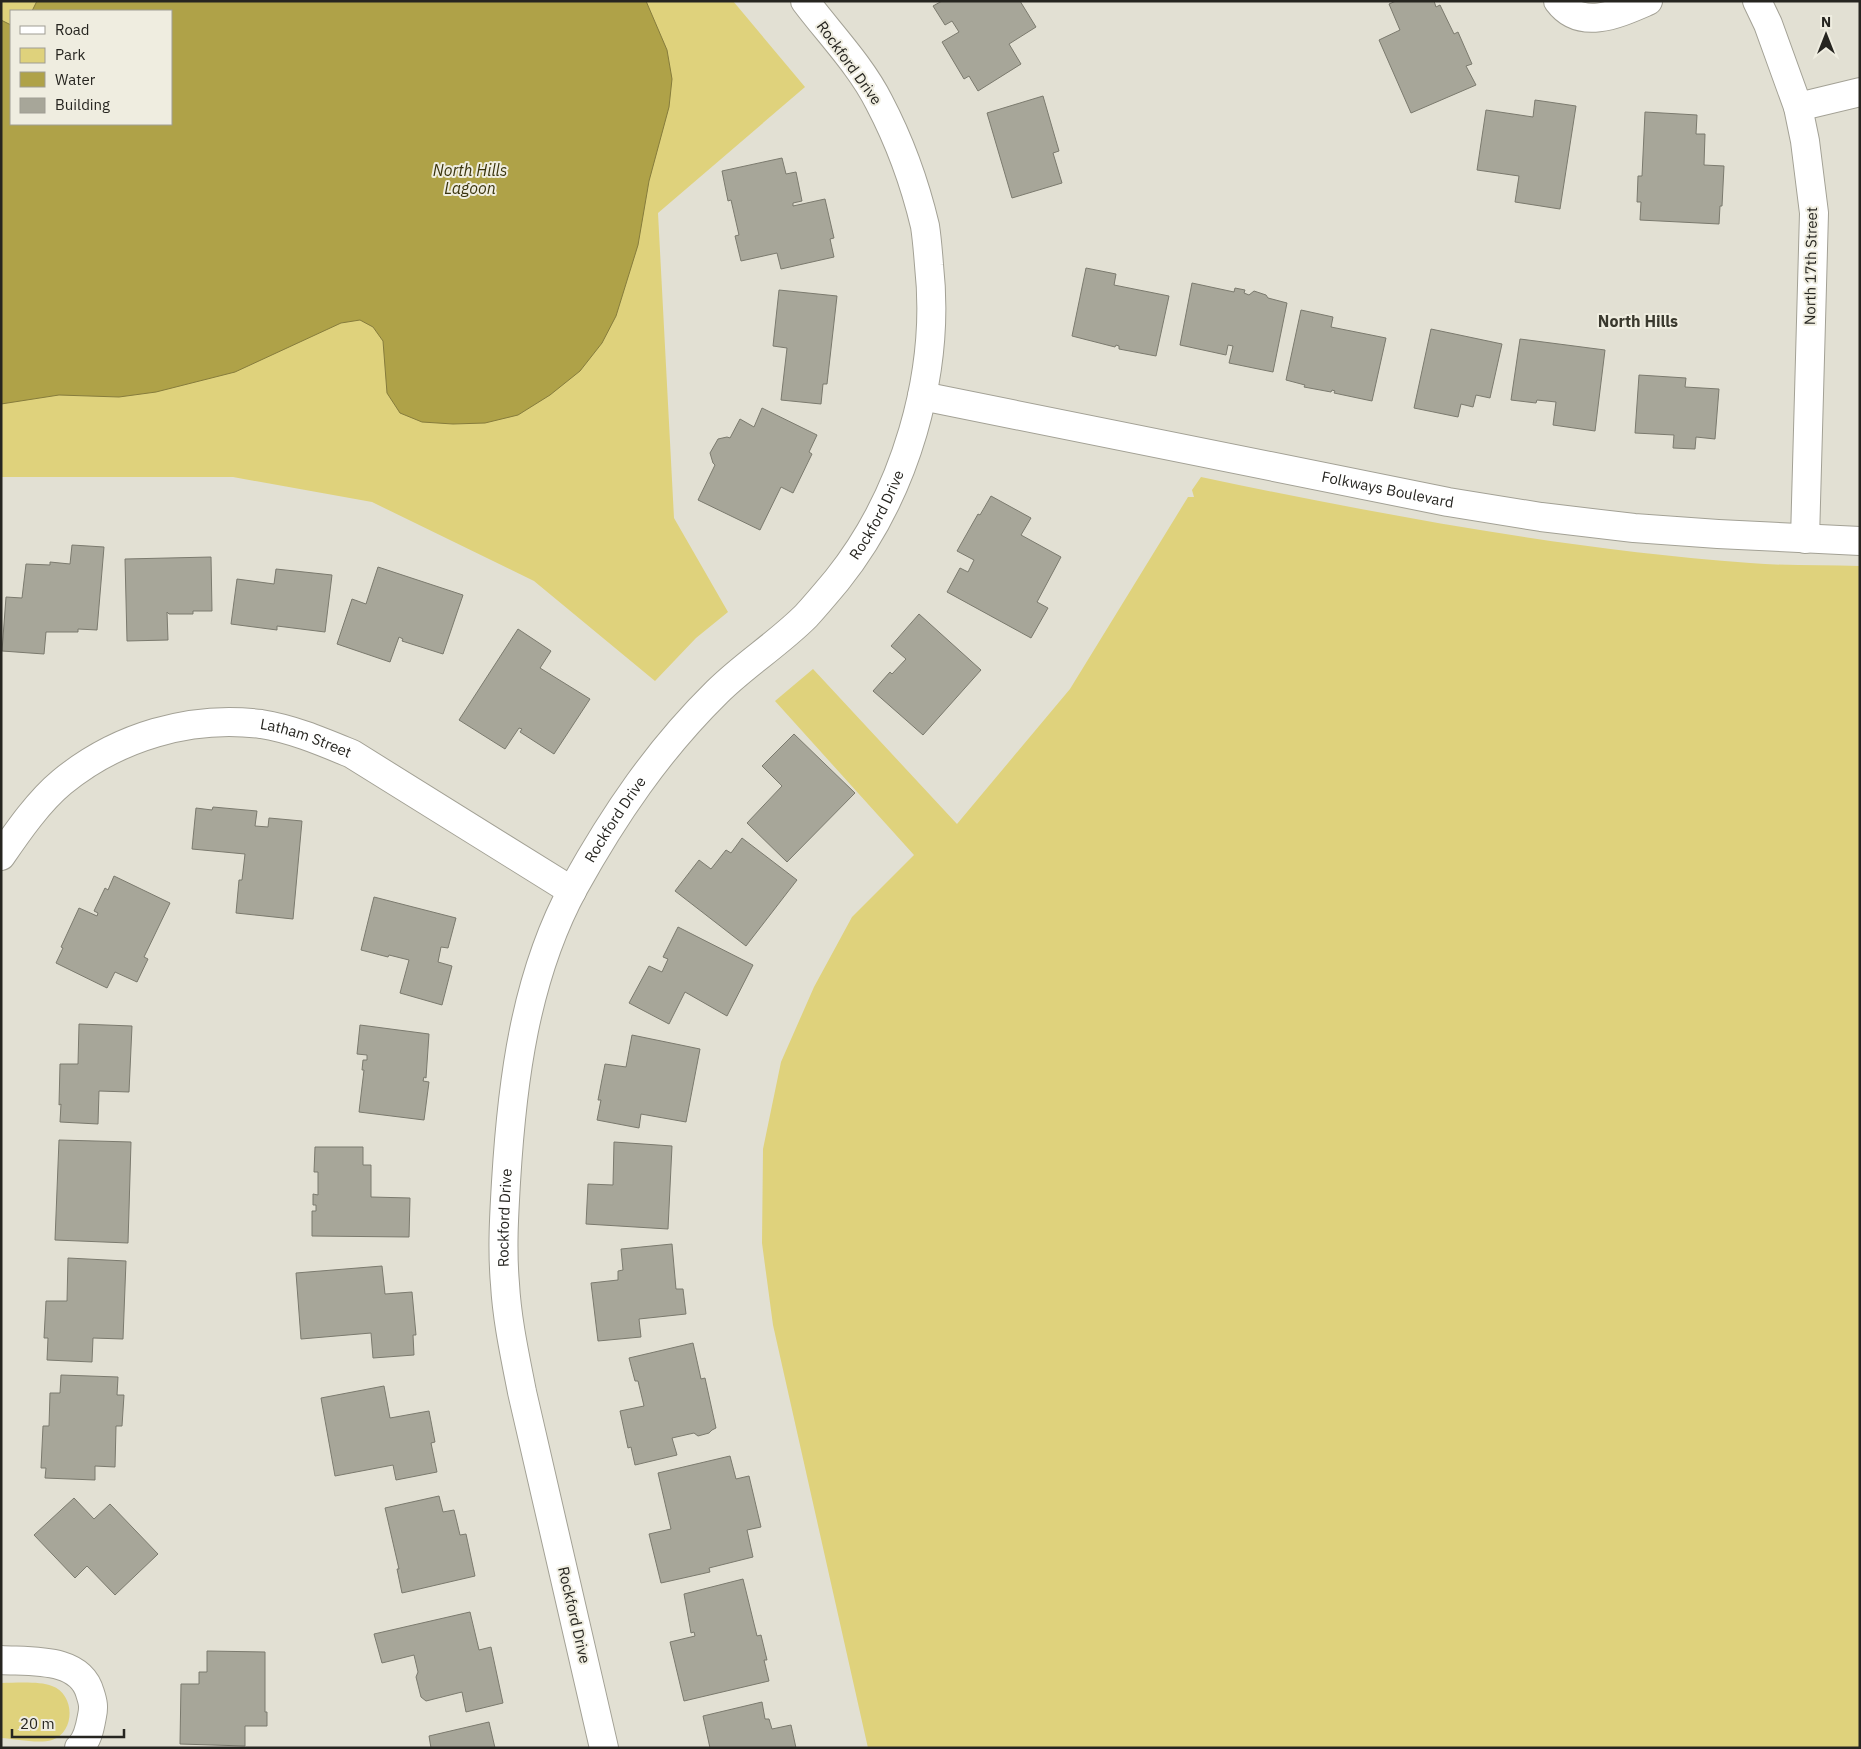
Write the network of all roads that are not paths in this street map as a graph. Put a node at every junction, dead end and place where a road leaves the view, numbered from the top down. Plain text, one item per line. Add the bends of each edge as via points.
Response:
1 (804, 1) edge
2 (1558, 1) edge
3 (1648, 1) edge
4 (1757, 1) edge
5 (1860, 92) edge
6 (1798, 108) junction
7 (922, 396) junction
8 (1805, 539) junction
9 (1860, 541) edge
10 (1, 856) edge
11 (572, 891) junction
12 (1, 1660) edge
13 (79, 1748) edge
14 (604, 1748) edge

1 - 7 street, Rockford Drive via 878,98 910,176 925,230 932,288 931,342
2 - 3 street via 1580,17 1600,19
4 - 6 street, North 17th Street
5 - 6 street
6 - 8 street, North 17th Street via 1814,213
7 - 8 street, Folkways Boulevard via 1541,517 1634,528
7 - 11 street, Rockford Drive via 891,492 837,580 805,617 717,692 664,750 635,787
8 - 9 street, Folkways Boulevard
10 - 11 street, Latham Street via 28,818 61,783 103,754 127,742 177,727 204,723 262,724 316,739 352,754
11 - 14 street, Rockford Drive via 537,981 516,1070 505,1200 504,1284 522,1392
12 - 13 street via 57,1664 76,1672 88,1687 94,1707 84,1744

